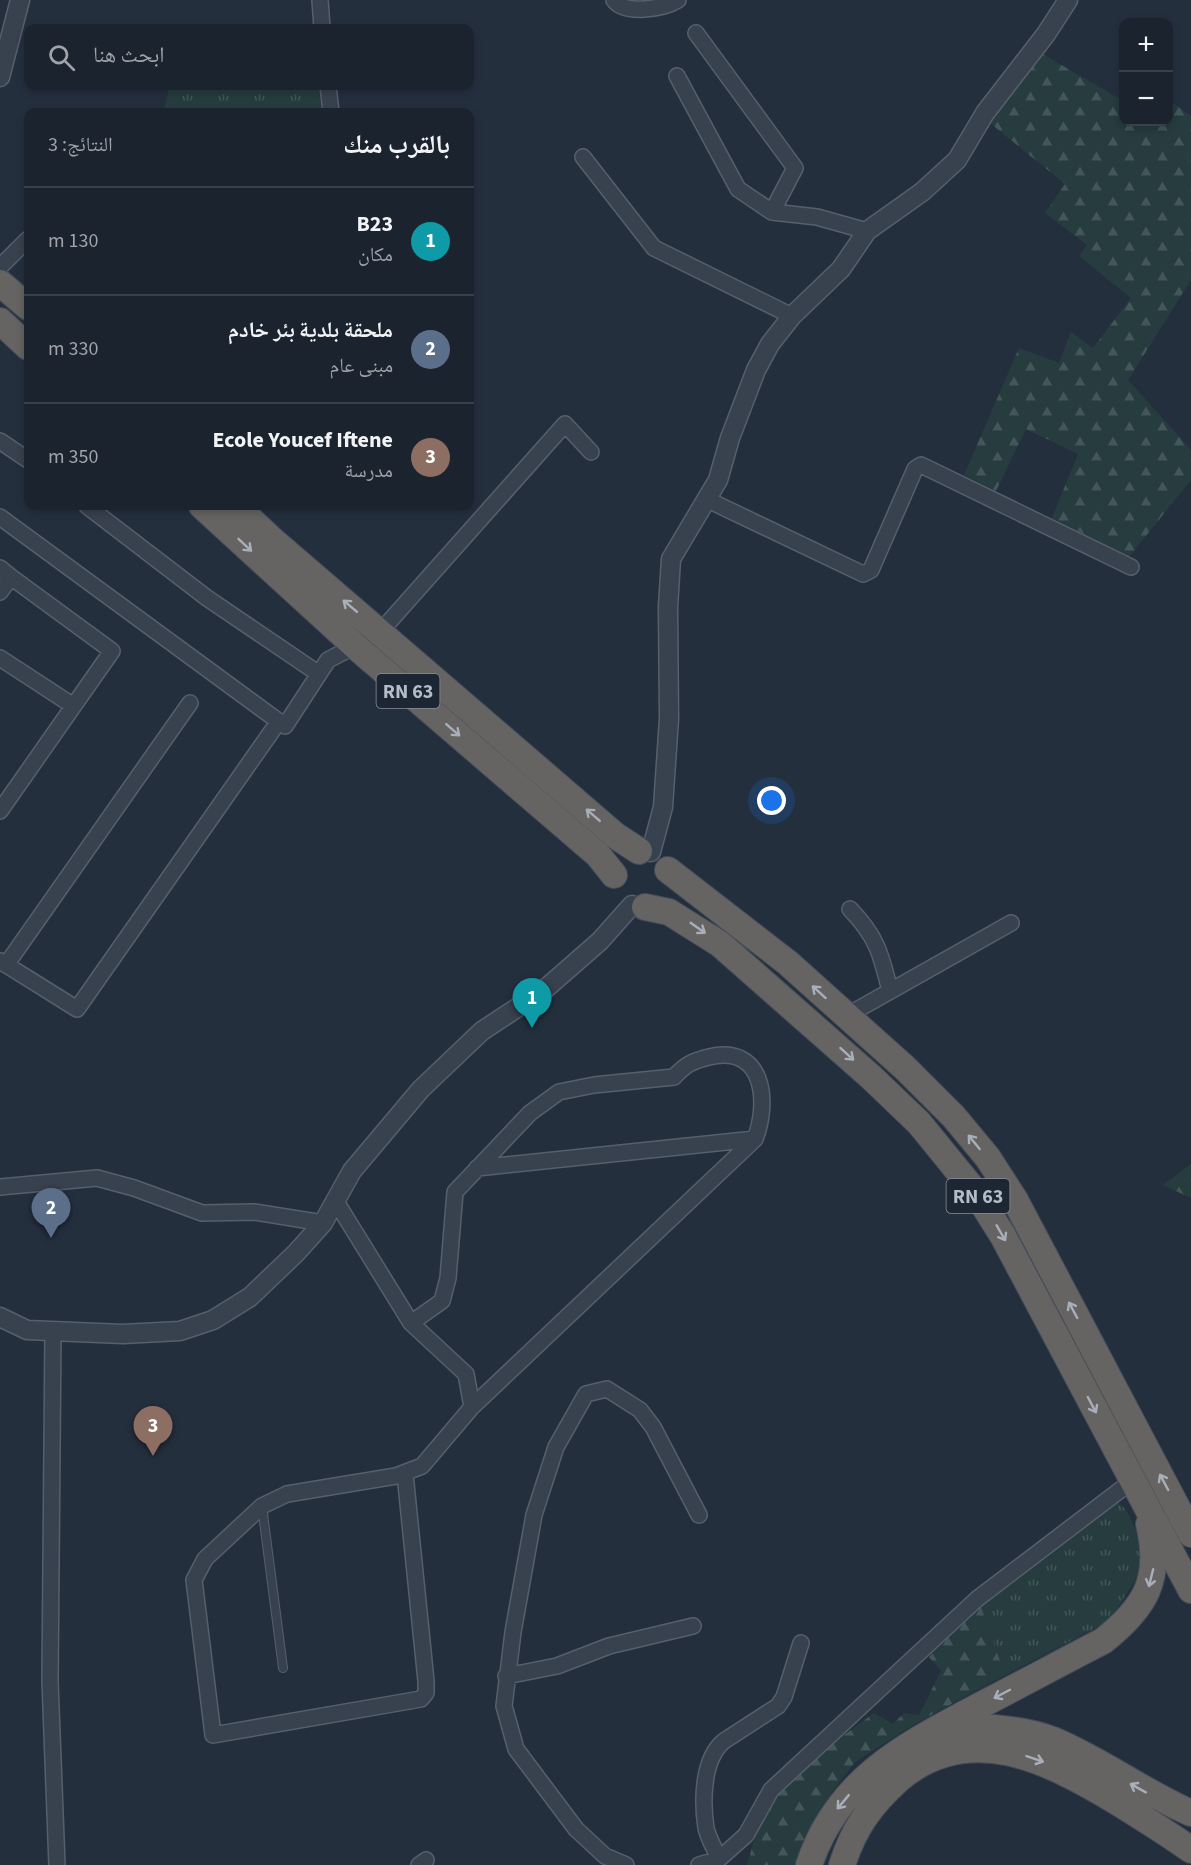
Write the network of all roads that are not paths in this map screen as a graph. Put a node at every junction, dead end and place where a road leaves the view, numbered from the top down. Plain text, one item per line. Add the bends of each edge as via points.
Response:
1 (20, 0) edge
2 (320, 0) edge
3 (614, 0) edge
4 (678, 0) edge
5 (1068, 0) edge
6 (322, 24) edge
7 (696, 33) dead end
8 (677, 76) dead end
9 (0, 77) edge
10 (328, 90) edge
11 (331, 108) edge
12 (583, 156) dead end
13 (772, 212) junction
14 (867, 231) junction
15 (24, 243) edge
16 (0, 267) edge
17 (0, 283) edge
18 (24, 304) edge
19 (792, 316) junction
20 (0, 321) edge
21 (24, 343) edge
22 (0, 441) edge
23 (591, 452) dead end
24 (24, 457) edge
25 (706, 499) junction
26 (92, 510) edge
27 (206, 510) edge
28 (240, 510) edge
29 (0, 517) edge
30 (1131, 567) dead end
31 (6, 572) edge
32 (0, 592) edge
33 (380, 632) junction
34 (355, 646) junction
35 (0, 658) edge
36 (319, 674) junction
37 (190, 703) dead end
38 (72, 705) junction
39 (279, 721) junction
40 (0, 812) edge
41 (653, 858) junction
42 (614, 875) junction
43 (639, 906) junction
44 (850, 909) dead end
45 (1011, 923) dead end
46 (3, 963) edge
47 (890, 991) junction
48 (846, 1016) junction
49 (755, 1138) junction
50 (477, 1168) junction
51 (0, 1187) edge
52 (335, 1200) junction
53 (322, 1223) junction
54 (2, 1320) edge
55 (411, 1323) junction
56 (53, 1331) junction
57 (472, 1407) junction
58 (405, 1474) junction
59 (1138, 1490) junction
60 (262, 1506) junction
61 (699, 1515) dead end
62 (1191, 1534) edge
63 (1191, 1590) edge
64 (693, 1626) dead end
65 (801, 1643) dead end
66 (283, 1668) dead end
67 (506, 1676) junction
68 (936, 1729) junction
69 (1191, 1813) edge
70 (1191, 1850) edge
71 (720, 1859) junction
72 (57, 1865) edge
73 (626, 1865) edge
74 (699, 1865) edge
75 (809, 1865) edge
76 (842, 1865) edge

1 - 9 street
2 - 6 street
3 - 4 street via 633,11
5 - 14 street via 985,113 957,160 922,192
7 - 13 street via 795,168
8 - 13 street via 738,189
10 - 11 street
12 - 19 street via 654,248
13 - 14 street via 817,217
14 - 19 street via 841,269
15 - 16 street
17 - 18 highway
19 - 25 street via 756,370 718,480
20 - 21 highway
22 - 24 street
23 - 33 street via 565,424
25 - 30 street via 863,574 871,570 915,469 921,465
25 - 41 street via 671,559 669,718 663,807
26 - 36 street via 207,598
27 -> 34 highway, RN 63
33 -> 28 highway, RN 63
29 - 39 street
31 - 32 street
31 - 38 street via 112,651
41 -> 33 highway, RN 63 via 616,836
34 - 36 street via 328,660
34 -> 42 highway, RN 63 via 598,855
35 - 38 street
36 - 39 street via 285,726
37 - 46 street
38 - 40 street
39 - 46 street via 77,1009
41 - 42 highway via 627,855
41 - 43 highway via 670,882 656,903
48 -> 41 highway, RN 63 via 788,963
42 - 43 highway, RN 63 via 615,888 622,899
43 - 52 street via 544,990 482,1031 421,1089 352,1171
43 -> 59 highway, RN 63 via 669,912 720,944 919,1123 976,1193 1003,1236
44 - 47 street via 879,948
45 - 47 street
47 - 48 street
62 -> 48 highway, RN 63 via 1015,1200 988,1158 954,1117
49 - 50 street
49 - 50 street via 764,1100 746,1061 731,1053 687,1063 674,1077 560,1092 530,1113
49 - 57 street
50 - 55 street via 455,1192 448,1278 442,1301
51 - 53 street via 97,1178 202,1213 254,1212
52 - 53 street
52 - 55 street
53 - 56 street via 250,1297 213,1320 180,1331
54 - 56 street via 27,1330
55 - 57 street via 466,1374
56 - 72 street via 50,1681
57 - 58 street via 432,1456
58 - 60 street via 287,1494
58 - 60 street via 426,1681 426,1693 421,1700 213,1735 194,1580 205,1559
59 - 63 highway, RN 63
59 -> 68 highway via 1155,1562 1141,1605 1103,1641
59 - 71 street via 976,1599 771,1790 746,1835
60 - 66 lane
61 - 67 street via 670,1456 640,1410 607,1389 586,1394 556,1447 534,1515
64 - 67 street via 609,1646 557,1666
65 - 71 street via 778,1706 724,1741 711,1759 704,1798 707,1830
67 - 73 street via 504,1706 516,1749 576,1829 606,1856
69 -> 68 highway via 1141,1790 1051,1739 985,1728
68 -> 75 highway via 871,1771 838,1806
76 -> 70 highway via 852,1835 879,1797 917,1764 958,1752 988,1749 1016,1752 1076,1777
71 - 74 street

